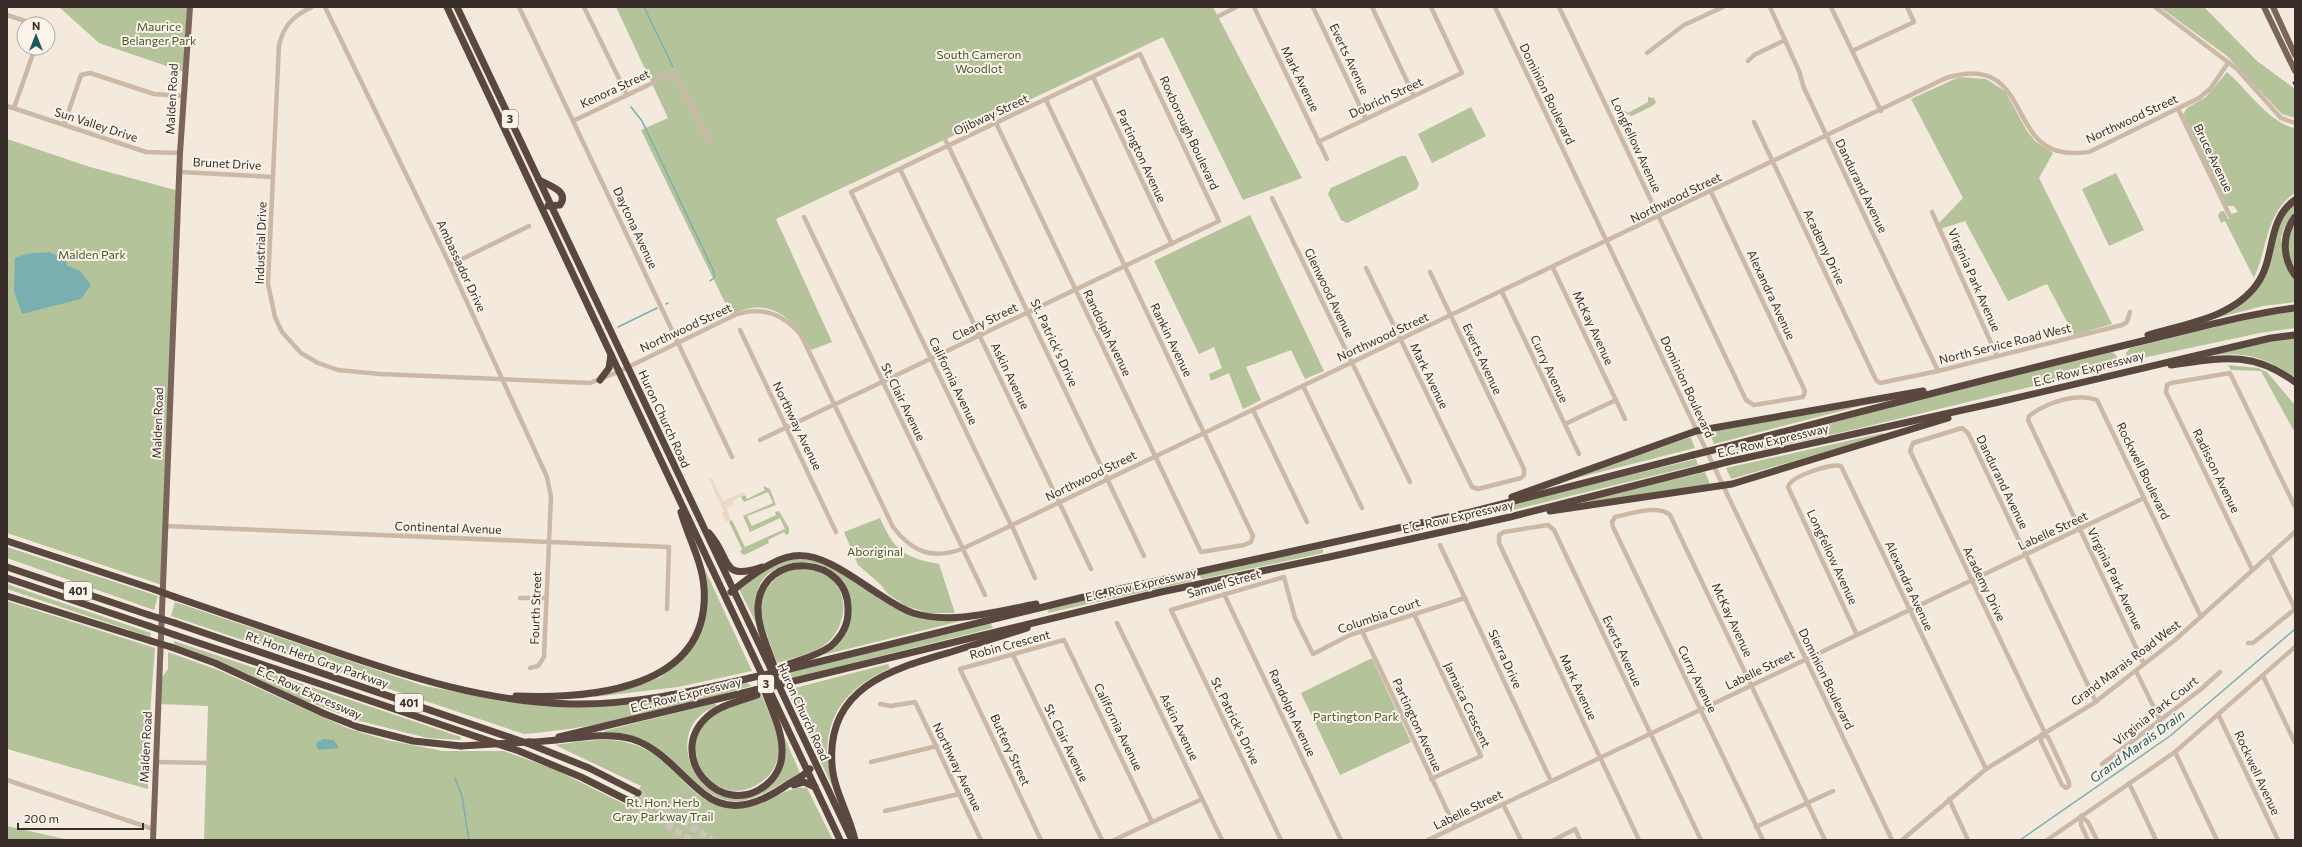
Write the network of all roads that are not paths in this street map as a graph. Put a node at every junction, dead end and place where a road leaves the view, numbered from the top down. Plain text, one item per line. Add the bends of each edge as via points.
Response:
1 (190, 7) edge
2 (312, 7) edge
3 (325, 7) edge
4 (447, 7) edge
5 (457, 7) edge
6 (519, 7) edge
7 (584, 7) edge
8 (1236, 7) edge
9 (1254, 7) edge
10 (1313, 7) edge
11 (1372, 7) edge
12 (1431, 7) edge
13 (1495, 7) edge
14 (1559, 7) edge
15 (1723, 7) edge
16 (1770, 7) edge
17 (1831, 7) edge
18 (1906, 7) edge
19 (2155, 7) edge
20 (2264, 7) edge
21 (2273, 7) edge
22 (1219, 16) dead end
23 (1785, 40) junction
24 (1852, 51) junction
25 (1647, 53) dead end
26 (1140, 54) joint
27 (2295, 55) edge
28 (32, 56) edge
29 (1748, 61) dead end
30 (2228, 63) junction
31 (2295, 71) edge
32 (1093, 77) junction
33 (627, 95) junction
34 (183, 96) junction
35 (1414, 96) junction
36 (1046, 100) junction
37 (7, 106) edge
38 (14, 108) junction
39 (2178, 109) junction
40 (1881, 111) junction
41 (1366, 119) junction
42 (573, 121) junction
43 (1754, 122) dead end
44 (996, 123) junction
45 (2295, 123) edge
46 (64, 125) junction
47 (1826, 137) junction
48 (945, 139) dead end
49 (1318, 142) junction
50 (710, 143) dead end
51 (948, 146) junction
52 (180, 153) junction
53 (1327, 159) dead end
54 (1774, 162) junction
55 (900, 169) junction
56 (180, 172) junction
57 (273, 176) junction
58 (539, 180) junction
59 (851, 192) joint
60 (1711, 192) junction
61 (535, 194) junction
62 (1272, 198) dead end
63 (2295, 200) edge
64 (552, 207) junction
65 (1932, 212) dead end
66 (2230, 216) dead end
67 (804, 217) dead end
68 (1659, 217) junction
69 (2295, 217) edge
70 (1219, 221) joint
71 (529, 226) dead end
72 (1607, 242) junction
73 (1172, 244) junction
74 (450, 265) junction
75 (1125, 266) junction
76 (1366, 268) dead end
77 (1553, 268) junction
78 (1430, 272) dead end
79 (2295, 274) edge
80 (1075, 290) junction
81 (1502, 292) junction
82 (2295, 308) edge
83 (1028, 312) junction
84 (2130, 312) dead end
85 (1451, 316) junction
86 (740, 330) dead end
87 (2295, 335) edge
88 (980, 336) junction
89 (1400, 339) junction
90 (678, 343) junction
91 (2120, 346) junction
92 (611, 355) junction
93 (1997, 356) junction
94 (931, 359) junction
95 (1353, 362) junction
96 (628, 367) junction
97 (1938, 371) junction
98 (2125, 371) junction
99 (618, 372) junction
100 (503, 379) junction
101 (600, 380) junction
102 (1876, 380) joint
103 (883, 382) junction
104 (2295, 382) edge
105 (1303, 386) junction
106 (1952, 387) junction
107 (1616, 400) junction
108 (1746, 400) joint
109 (1999, 402) junction
110 (834, 405) junction
111 (1253, 410) junction
112 (2029, 416) joint
113 (1625, 419) dead end
114 (1565, 424) junction
115 (786, 428) junction
116 (1696, 431) junction
117 (1204, 433) junction
118 (760, 440) dead end
119 (1913, 443) joint
120 (1579, 454) dead end
121 (1156, 456) junction
122 (732, 457) dead end
123 (1107, 479) junction
124 (1410, 482) dead end
125 (1722, 486) junction
126 (1788, 487) joint
127 (1478, 489) joint
128 (676, 493) junction
129 (2144, 498) junction
130 (1059, 502) junction
131 (2295, 507) edge
132 (1362, 508) dead end
133 (1471, 512) junction
134 (1510, 517) junction
135 (1307, 522) dead end
136 (1011, 525) junction
137 (165, 526) junction
138 (703, 527) junction
139 (1613, 527) joint
140 (2080, 529) junction
141 (836, 532) dead end
142 (2295, 532) edge
143 (7, 541) edge
144 (548, 542) junction
145 (1499, 543) joint
146 (7, 544) edge
147 (1440, 545) dead end
148 (962, 549) junction
149 (37, 550) junction
150 (1201, 552) joint
151 (2026, 555) junction
152 (2269, 555) junction
153 (1144, 556) dead end
154 (772, 564) junction
155 (7, 567) edge
156 (1091, 569) dead end
157 (2252, 569) junction
158 (1284, 577) joint
159 (7, 578) edge
160 (1035, 578) dead end
161 (1972, 580) junction
162 (733, 590) junction
163 (1224, 594) junction
164 (7, 595) edge
165 (984, 595) dead end
166 (1088, 596) junction
167 (725, 597) junction
168 (520, 598) dead end
169 (546, 598) junction
170 (1465, 598) junction
171 (667, 609) dead end
172 (2295, 609) edge
173 (1171, 610) joint
174 (1910, 610) junction
175 (1074, 612) junction
176 (1414, 614) junction
177 (2201, 617) junction
178 (1117, 623) dead end
179 (1362, 631) junction
180 (1858, 635) junction
181 (1064, 640) joint
182 (2248, 643) dead end
183 (2295, 647) edge
184 (1012, 655) junction
185 (1805, 659) junction
186 (756, 663) junction
187 (2144, 664) junction
188 (530, 668) dead end
189 (785, 668) junction
190 (960, 669) joint
191 (2136, 671) junction
192 (2220, 672) dead end
193 (2263, 676) junction
194 (1752, 685) junction
195 (779, 689) junction
196 (468, 692) junction
197 (756, 693) junction
198 (2096, 702) junction
199 (880, 704) dead end
200 (1701, 710) junction
201 (2218, 714) junction
202 (2160, 720) junction
203 (1650, 734) junction
204 (2043, 734) junction
205 (559, 739) junction
206 (2295, 743) edge
207 (937, 746) junction
208 (2175, 752) junction
209 (1600, 758) junction
210 (156, 762) junction
211 (209, 762) dead end
212 (871, 762) dead end
213 (816, 764) junction
214 (2102, 764) dead end
215 (1986, 769) junction
216 (808, 772) junction
217 (1431, 779) junction
218 (7, 780) edge
219 (1551, 781) junction
220 (2129, 783) junction
221 (816, 788) junction
222 (782, 790) junction
223 (1832, 791) dead end
224 (638, 793) tunnel mouth
225 (959, 794) junction
226 (1202, 798) junction
227 (1949, 799) junction
228 (631, 802) tunnel mouth
229 (1808, 803) junction
230 (1503, 804) junction
231 (885, 811) dead end
232 (2081, 816) junction
233 (1152, 822) junction
234 (1756, 827) junction
235 (1454, 828) junction
236 (153, 829) junction
237 (152, 840) edge
238 (840, 840) edge
239 (852, 840) edge
240 (855, 840) edge
241 (981, 840) edge
242 (1041, 840) edge
243 (1102, 840) edge
244 (1114, 840) edge
245 (1222, 840) edge
246 (1281, 840) edge
247 (1341, 840) edge
248 (1428, 840) edge
249 (1521, 840) edge
250 (1554, 840) edge
251 (1580, 840) edge
252 (1639, 840) edge
253 (1701, 840) edge
254 (1763, 840) edge
255 (1825, 840) edge
256 (1892, 840) edge
257 (1902, 840) edge
258 (1968, 840) edge
259 (2047, 840) edge
260 (2088, 840) edge
261 (2097, 840) edge
262 (2156, 840) edge
263 (2217, 840) edge
264 (2278, 840) edge

1 - 34 main road, Malden Road
2 - 57 street, Industrial Drive via 300,13 287,25 279,45
3 - 74 street, Ambassador Drive
4 - 61 highway, Huron Church Road / 3
5 - 58 highway, Huron Church Road / 3
6 - 42 street, Daytona Avenue
7 - 33 street
8 - 22 street
9 - 49 street, Mark Avenue
10 - 41 street, Everts Avenue
11 - 35 street
12 - 35 street, Dobrich Street via 1462,73
13 - 72 street, Dominion Boulevard
14 - 68 street, Longfellow Avenue
15 - 25 street via 1684,25
16 - 23 street, Dandurand Avenue
17 - 24 street
18 - 24 street via 1914,22
19 - 30 street
20 - 31 main road
21 - 27 main road
23 - 29 street
23 - 47 street, Dandurand Avenue
24 - 40 street
26 - 32 street, Ojibway Street
26 - 70 street, Roxborough Boulevard
28 - 38 street
30 - 39 street, Northwood Street via 2210,89
30 - 45 street via 2282,118
32 - 36 street, Ojibway Street
32 - 73 street, Partington Avenue
33 - 42 street, Kenora Street
33 - 50 street, Kenora Street via 667,76 676,76
34 - 46 street via 154,94 84,73 81,75
34 - 52 main road, Malden Road
35 - 41 street, Dobrich Street
36 - 44 street, Ojibway Street
36 - 75 street, Rankin Avenue
37 - 38 street, Sun Valley Drive
38 - 46 street, Sun Valley Drive
39 - 40 street, Northwood Street via 2089,152 2071,154 2056,151 2043,144 2028,126 2006,88 1982,75 1960,74 1946,78
39 - 66 street, Bruce Avenue
40 - 47 street, Northwood Street
41 - 49 street, Dobrich Street
42 - 90 street, Daytona Avenue
43 - 54 street, Academy Drive
44 - 51 street, Ojibway Street
44 - 80 street, Randolph Avenue
46 - 52 street, Sun Valley Drive via 146,152
47 - 54 street, Northwood Street
47 - 97 street, Dandurand Avenue
48 - 51 street, St. Patrick's Drive
49 - 53 street, Mark Avenue
51 - 55 street, Ojibway Street
51 - 83 street, St. Patrick's Drive
52 - 56 main road, Malden Road
54 - 60 street, Northwood Street
54 - 102 street, Academy Drive
55 - 59 street, Ojibway Street
55 - 88 street, Askin Avenue
56 - 57 street, Brunet Drive
56 - 137 main road, Malden Road
57 - 100 street, Industrial Drive via 268,284 270,298 282,332 301,353 338,370
58 - 64 highway, Huron Church Road / 3
58 - 64 highway via 558,189 562,194 561,203
59 - 94 street, California Avenue
60 - 68 street, Northwood Street
60 - 108 street, Alexandra Avenue via 1805,391 1803,397 1797,399 1754,405
61 - 64 highway via 543,203
61 - 92 highway, Huron Church Road / 3
62 - 95 street, Glenwood Avenue via 1328,317
63 - 91 highway via 2278,217 2263,272 2245,297 2220,312
64 - 96 highway, Huron Church Road / 3
65 - 93 street, Virginia Park Avenue
67 - 103 street, St. Clair Avenue
68 - 72 street, Northwood Street
68 - 108 street, Longfellow Avenue
69 - 79 highway via 2287,233 2285,248 2288,263
70 - 73 street, Cleary Street
71 - 74 street
72 - 77 street, Northwood Street
72 - 116 street, Dominion Boulevard
73 - 75 street, Cleary Street
74 - 100 street, Ambassador Drive
75 - 80 street, Cleary Street
75 - 117 street, Rankin Avenue
76 - 89 street, Mark Avenue
77 - 81 street, Northwood Street
77 - 107 street, McKay Avenue
78 - 85 street, Everts Avenue
80 - 83 street, Cleary Street
80 - 121 street, Randolph Avenue
81 - 85 street, Northwood Street
81 - 114 street, Curry Avenue
82 - 91 highway, E.C. Row Expressway via 2254,314
83 - 88 street, Cleary Street
83 - 123 street, St. Patrick's Drive
84 - 93 street, North Service Road West via 2127,322 2122,325
85 - 89 street, Northwood Street
85 - 127 street, Everts Avenue via 1524,469 1521,478
86 - 115 street, Northway Avenue
87 - 98 highway, E.C. Row Expressway
88 - 94 street, Cleary Street
88 - 130 street, Askin Avenue
89 - 95 street, Northwood Street
89 - 127 street, Mark Avenue via 1467,478 1472,487
90 - 96 street, Northwood Street
90 - 110 street, Northwood Street via 747,311 764,311 778,315 801,335
90 - 122 street, Daytona Avenue
91 - 106 highway, E.C. Row Expressway
92 - 99 highway, Huron Church Road / 3
92 - 101 highway via 609,368
93 - 97 street, North Service Road West
94 - 103 street, Cleary Street
94 - 136 street, California Avenue
95 - 105 street, Northwood Street
95 - 124 street, Glenwood Avenue
96 - 99 street, Northwood Street
96 - 138 highway, Huron Church Road / 3
97 - 102 street, North Service Road West via 1880,383
98 - 104 highway via 2238,358 2263,363
98 - 109 highway, E.C. Row Expressway
99 - 101 street, Industrial Drive
99 - 128 highway, Huron Church Road / 3
100 - 101 street, Industrial Drive via 590,383
100 - 144 street, Ambassador Drive via 547,477 551,497
103 - 110 street, Cleary Street
103 - 148 street, St. Clair Avenue
105 - 111 street, Northwood Street
105 - 132 street
106 - 116 highway
106 - 133 highway, E.C. Row Expressway, bridge
107 - 113 street, McKay Avenue
107 - 114 street
109 - 125 highway
109 - 134 highway, E.C. Row Expressway, bridge via 1727,462
110 - 115 street, Cleary Street
110 - 148 street, Northwood Street via 892,527 903,541 916,549 931,553 942,554
111 - 117 street, Northwood Street
111 - 135 street
112 - 129 street, Rockwell Boulevard via 2056,402 2076,398 2097,400
112 - 140 street, Virginia Park Avenue via 2028,420
114 - 120 street, Curry Avenue
115 - 118 street, Cleary Street
115 - 141 street, Northway Avenue
116 - 125 street, Dominion Boulevard
116 - 133 highway
117 - 121 street, Northwood Street
117 - 150 street, Rankin Avenue via 1253,539 1244,545
119 - 151 street, Dandurand Avenue via 1962,428 1968,433
119 - 161 street, Academy Drive via 1910,451
121 - 123 street, Northwood Street
121 - 150 street, Randolph Avenue
123 - 130 street, Northwood Street
123 - 153 street, St. Patrick's Drive
125 - 134 highway
125 - 185 street, Dominion Boulevard
126 - 174 street, Alexandra Avenue via 1792,480 1834,464 1841,466
126 - 180 street, Longfellow Avenue
128 - 167 highway, Huron Church Road / 3
128 - 196 highway via 701,569 704,596 696,633 674,663 642,682 586,694 549,697
129 - 140 street, Labelle Street
129 - 177 street, Rockwell Boulevard
130 - 136 street, Northwood Street
130 - 156 street, Askin Avenue
131 - 157 street, Radisson Avenue via 2230,373 2167,385 2166,392
133 - 166 highway, E.C. Row Expressway
134 - 175 highway, E.C. Row Expressway
136 - 148 street, Northwood Street
136 - 160 street, California Avenue
137 - 144 street, Continental Avenue
137 - 210 main road, Malden Road
138 - 154 highway via 714,539 728,566 734,571 747,573
138 - 162 highway, Huron Church Road / 3
139 - 194 street, McKay Avenue via 1615,517 1658,510 1666,511 1670,515
139 - 200 street, Curry Avenue
140 - 151 street, Labelle Street
140 - 187 street, Virginia Park Avenue
142 - 152 street, Grand Marais Road West
143 - 149 highway, E.C. Row Expressway
144 - 169 street, Fourth Street
144 - 171 street, Continental Avenue via 669,547
145 - 203 street, Everts Avenue via 1499,535 1504,532 1548,525 1554,530
145 - 209 street, Mark Avenue
146 - 149 highway
147 - 170 street, Sierra Drive
148 - 165 street, St. Clair Avenue
149 - 196 highway, E.C. Row Expressway, bridge via 408,677
151 - 161 street, Labelle Street
151 - 198 street, Dandurand Avenue
152 - 157 street, Grand Marais Road West
152 - 172 street
154 - 162 highway
154 - 166 highway via 797,555 818,557 833,564 899,608 932,617 963,616
155 - 224 highway, Rt. Hon. Herb Gray Parkway / 401, bridge via 532,745 589,768
157 - 177 street, Grand Marais Road West
158 - 163 street, Samuel Street
158 - 179 street, Columbia Court via 1295,618 1312,654
159 - 228 highway, Rt. Hon. Herb Gray Parkway / 401, bridge via 519,751
161 - 174 street, Labelle Street
161 - 204 street, Academy Drive
162 - 167 highway
162 - 195 highway, Huron Church Road / 3
163 - 173 street, Samuel Street
163 - 247 street, Randolph Avenue
164 - 205 highway, E.C. Row Expressway, bridge via 215,663 358,727 413,741 461,746
166 - 189 highway, E.C. Row Expressway
167 - 186 highway, Huron Church Road / 3
168 - 169 street
169 - 188 street, Fourth Street via 544,657 538,666
170 - 176 street, Columbia Court
170 - 219 street, Sierra Drive
172 - 182 street via 2254,643
173 - 246 street, St. Patrick's Drive
174 - 180 street, Labelle Street
174 - 215 street, Alexandra Avenue
175 - 195 highway, E.C. Row Expressway, bridge via 790,682
175 - 240 highway via 1047,623 899,668 881,676 858,693 846,707 838,724 832,757 836,783
176 - 179 street, Columbia Court
176 - 217 street, Jamaica Crescent via 1481,756
177 - 187 street, Grand Marais Road West
178 - 226 street, Askin Avenue
179 - 217 street, Partington Avenue
180 - 185 street, Labelle Street
181 - 184 street, Robin Crescent
181 - 233 street, California Avenue
183 - 193 street
184 - 190 street, Robin Crescent
184 - 243 street, St. Clair Avenue
185 - 194 street, Labelle Street
185 - 256 street, Dominion Boulevard
186 - 197 highway via 779,732 782,760 774,776 760,789 744,795 722,792 706,782 698,772 692,752 694,738 703,722 715,711
186 - 216 highway, Huron Church Road / 3
187 - 191 street, Grand Marais Road West
189 - 195 highway via 828,648 841,635 847,622 848,608 844,590 831,574 820,568 800,565 783,569 768,581 759,599 761,628
189 - 196 highway, E.C. Row Expressway, bridge via 668,696 621,702 552,703 506,699
190 - 242 street, Buttery Street
191 - 198 street, Grand Marais Road West
191 - 202 street
192 - 202 street, Virginia Park Court
193 - 201 street
193 - 206 street
194 - 200 street, Labelle Street
194 - 229 street, McKay Avenue
195 - 197 highway, E.C. Row Expressway, bridge
195 - 213 highway, Huron Church Road / 3
197 - 205 highway, E.C. Row Expressway
198 - 204 street, Grand Marais Road West
199 - 207 street, Northway Avenue via 891,706 915,702
200 - 203 street, Labelle Street
200 - 234 street, Curry Avenue
201 - 208 street
201 - 264 street, Rockwell Avenue
202 - 214 street, Virginia Park Court
203 - 209 street, Labelle Street
203 - 253 street, Everts Avenue
204 - 204 street, Academy Drive via 2041,741 2066,788 2070,786 2069,782 2048,737
204 - 215 street, Grand Marais Road West
205 - 222 highway via 608,736 640,742 666,759 704,794 728,805 739,806 756,802
207 - 212 street
207 - 225 street, Northway Avenue
208 - 220 street
208 - 263 street
209 - 219 street, Labelle Street
209 - 252 street, Mark Avenue
210 - 211 street
210 - 236 main road, Malden Road
213 - 216 highway
213 - 239 highway, Huron Church Road / 3
215 - 227 street, Grand Marais Road West
216 - 221 highway, Huron Church Road / 3
216 - 222 highway
217 - 235 street, Partington Avenue
218 - 236 street
219 - 230 street, Labelle Street
220 - 232 street
220 - 262 street
221 - 222 highway via 802,782
221 - 238 highway, Huron Church Road / 3
223 - 229 street
225 - 231 street
225 - 241 street, Northway Avenue
226 - 233 street
226 - 245 street, Askin Avenue
227 - 257 street, Grand Marais Road West
227 - 258 street
229 - 234 street
229 - 255 street, McKay Avenue
230 - 235 street, Labelle Street
230 - 249 street
232 - 259 street
232 - 260 street via 2081,825
232 - 261 street via 2088,822
233 - 244 street
234 - 254 street, Curry Avenue
235 - 248 street, Labelle Street
236 - 237 main road, Malden Road
250 - 251 street via 1575,829

